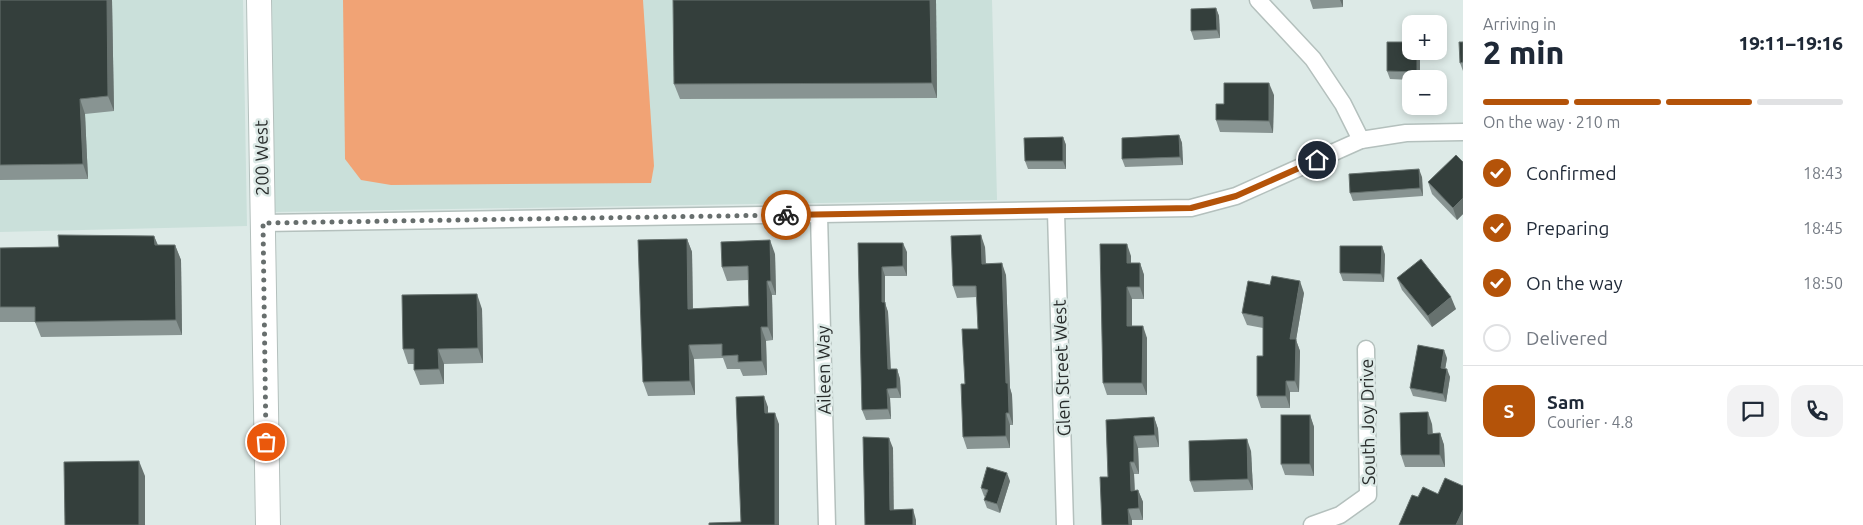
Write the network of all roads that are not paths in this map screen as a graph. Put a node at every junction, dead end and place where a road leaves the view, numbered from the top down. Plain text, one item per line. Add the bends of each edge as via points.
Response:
1 (259, 0) edge
2 (1258, 0) edge
3 (1463, 132) edge
4 (1361, 140) junction
5 (1056, 212) junction
6 (819, 215) junction
7 (263, 223) junction
8 (1366, 349) dead end
9 (268, 525) edge
10 (826, 525) edge
11 (1065, 525) edge
12 (1312, 525) edge

1 - 7 main road, 200 West
2 - 4 street via 1313,59 1343,104
3 - 4 street via 1406,133
4 - 5 street via 1236,196 1191,208
5 - 6 street
5 - 11 street, Glen Street West
6 - 7 street
6 - 10 street, Aileen Way
7 - 9 main road, 200 West
8 - 12 street, South Joy Drive via 1368,495 1340,515

